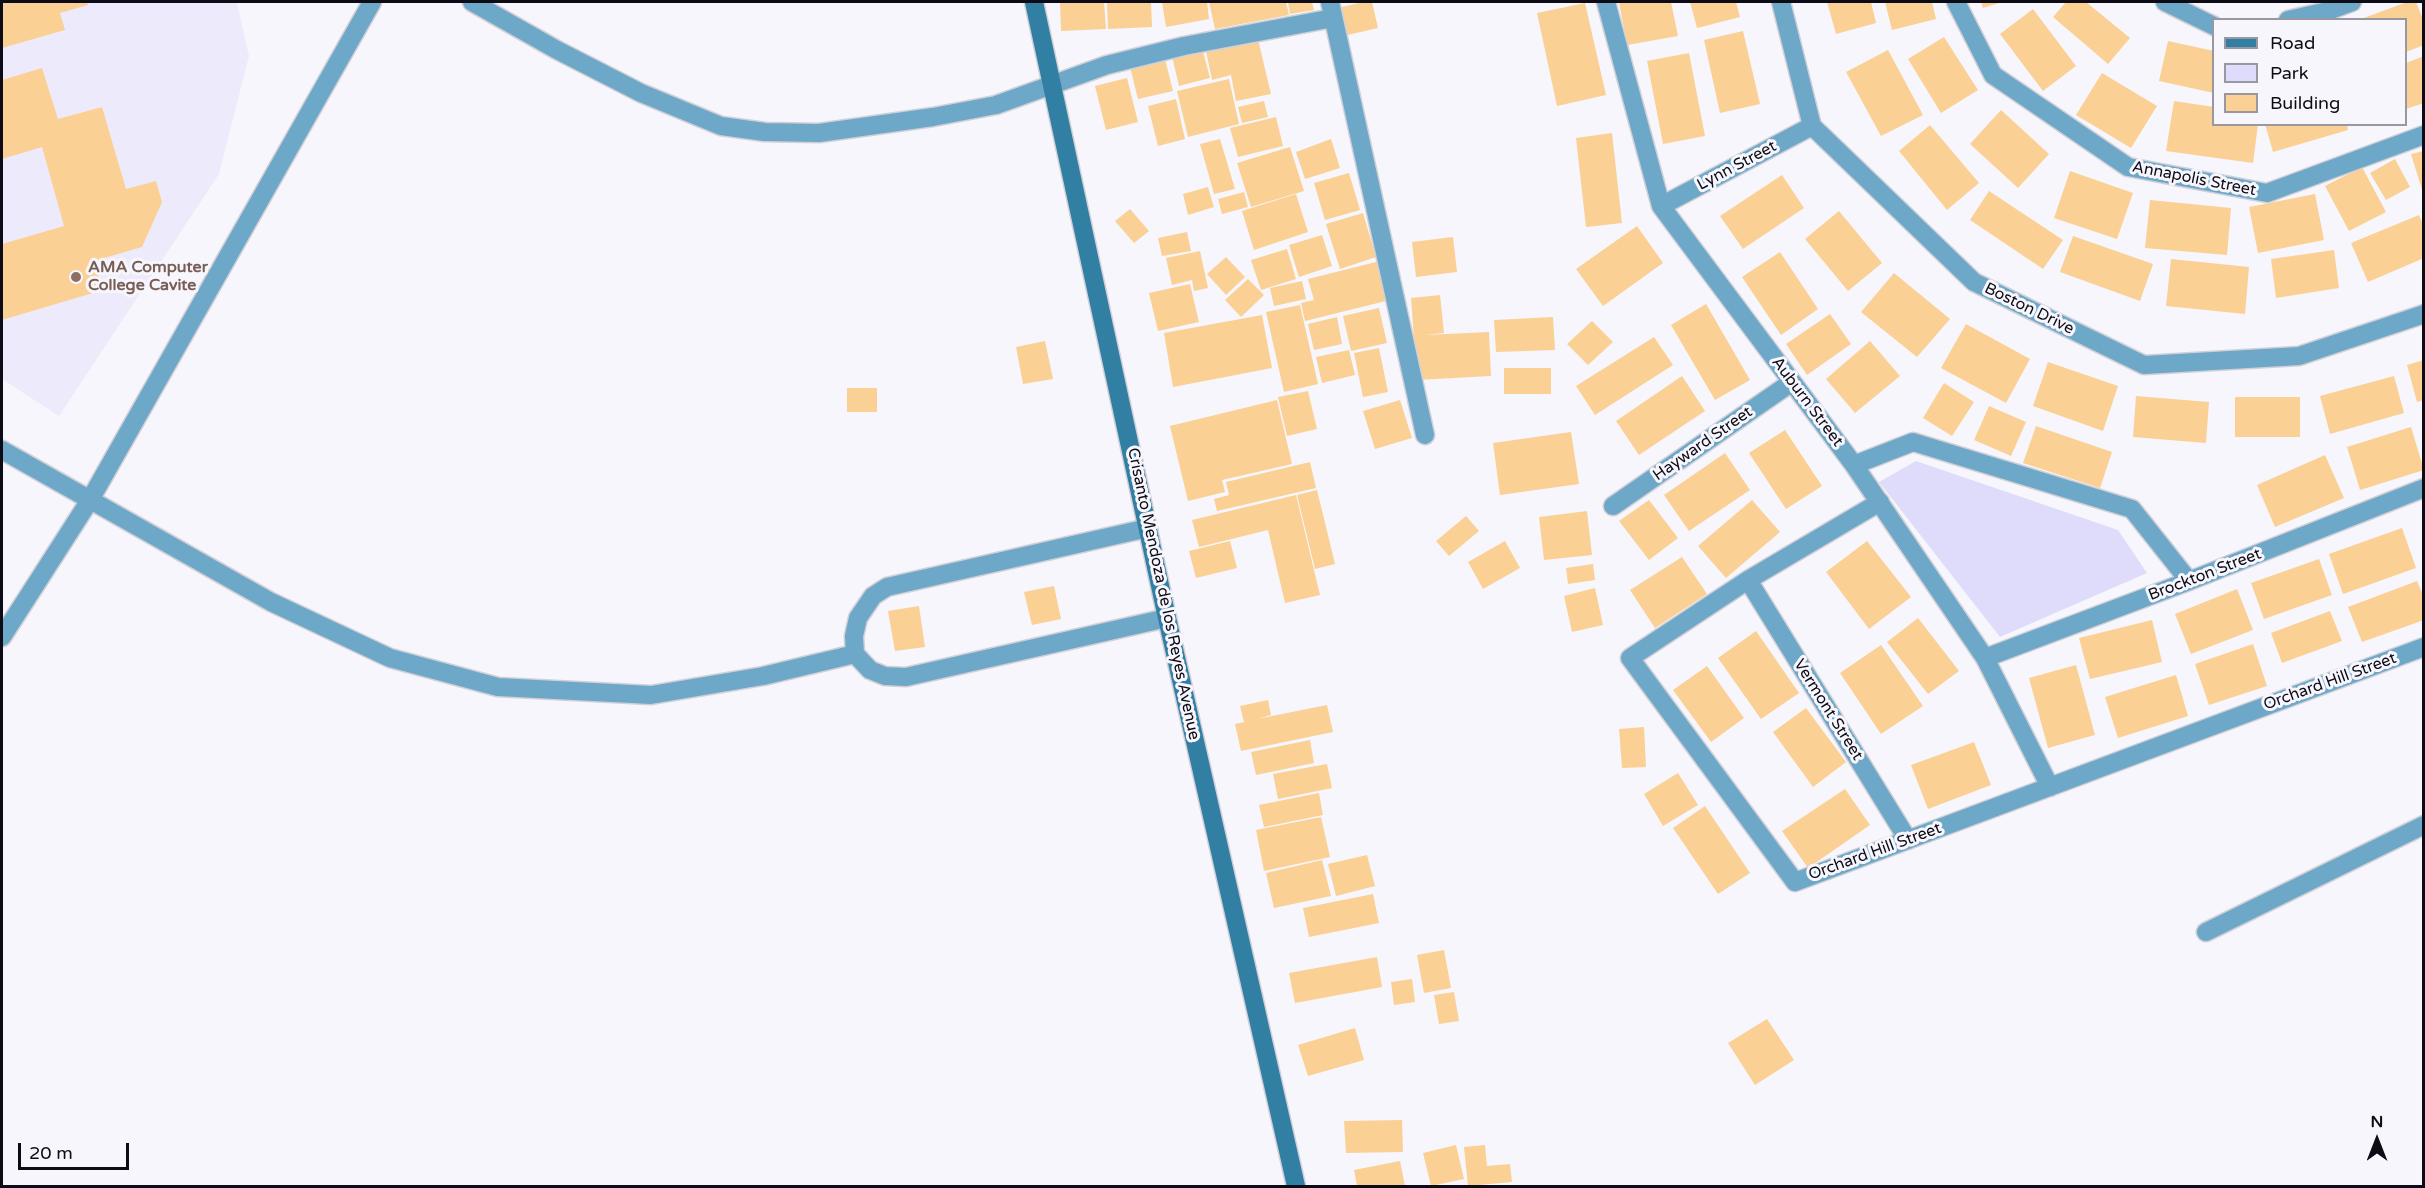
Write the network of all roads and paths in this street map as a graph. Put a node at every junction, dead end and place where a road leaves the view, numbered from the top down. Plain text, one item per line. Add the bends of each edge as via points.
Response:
1 (372, 2) edge
2 (472, 2) edge
3 (1034, 2) edge
4 (1606, 2) edge
5 (1781, 2) edge
6 (1956, 2) edge
7 (2165, 2) edge
8 (2352, 2) edge
9 (1331, 10) edge
10 (2297, 18) edge
11 (2212, 25) edge
12 (1053, 85) junction
13 (1812, 126) junction
14 (2424, 135) edge
15 (1661, 206) junction
16 (2424, 314) edge
17 (1792, 382) junction
18 (1425, 435) dead end
19 (2, 450) edge
20 (1854, 465) junction
21 (2424, 488) edge
22 (90, 500) junction
23 (1880, 502) junction
24 (1613, 506) dead end
25 (1148, 528) junction
26 (1748, 580) junction
27 (2189, 582) junction
28 (1167, 618) junction
29 (2, 636) edge
30 (2424, 647) edge
31 (855, 654) junction
32 (1985, 658) junction
33 (2050, 786) junction
34 (2424, 825) edge
35 (1908, 840) junction
36 (2205, 932) dead end
37 (1296, 1186) edge

1 - 22 street
2 - 12 street via 641,93 721,126 819,133 996,105
3 - 12 main road, Crisanto Mendoza de los Reyes Avenue
4 - 15 street, Auburn Street
5 - 13 street
6 - 14 street, Annapolis Street via 1993,75 2128,167 2267,193
7 - 11 street
8 - 10 street
9 - 12 street via 1107,65
9 - 18 street
12 - 25 main road, Crisanto Mendoza de los Reyes Avenue
13 - 15 street, Lynn Street
13 - 16 street, Boston Drive via 1974,282 2144,365 2299,356
15 - 17 street, Auburn Street
17 - 20 street, Auburn Street
17 - 24 street, Hayward Street
19 - 22 street
20 - 23 street, Auburn Street
20 - 27 street via 1913,442 2132,509
21 - 27 street, Brockton Street
22 - 29 street
22 - 31 street via 271,602 390,658 498,687 651,695 763,676
23 - 26 street, Orchard Hill Street
23 - 32 street, Auburn Street
25 - 28 main road, Crisanto Mendoza de los Reyes Avenue
25 - 31 street via 887,587 873,596 858,618
26 - 35 street, Vermont Street
26 - 35 street, Orchard Hill Street via 1630,658 1795,882
27 - 32 street, Brockton Street
28 - 31 street via 906,677 885,676 870,670
28 - 37 main road, Crisanto Mendoza de los Reyes Avenue
30 - 33 street, Orchard Hill Street
32 - 33 street, Auburn Street
33 - 35 street, Orchard Hill Street
34 - 36 street

